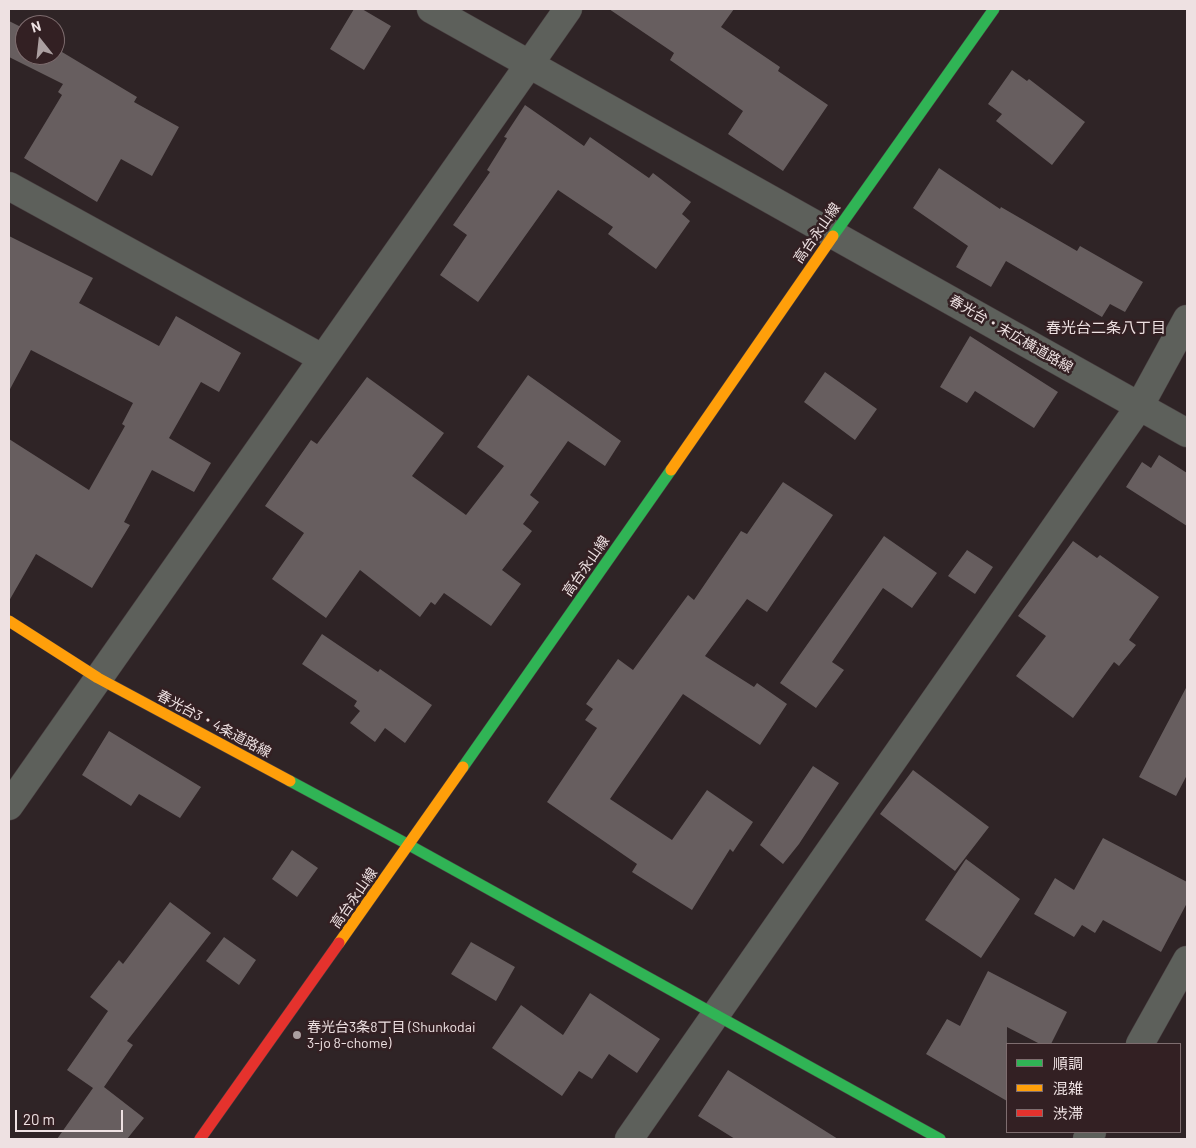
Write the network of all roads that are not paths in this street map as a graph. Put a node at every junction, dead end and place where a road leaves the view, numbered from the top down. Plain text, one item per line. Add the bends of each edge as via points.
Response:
1 (431, 9) edge
2 (568, 9) edge
3 (994, 9) edge
4 (529, 63) junction
5 (9, 186) edge
6 (835, 234) junction
7 (1187, 319) edge
8 (322, 358) junction
9 (1139, 407) junction
10 (1187, 433) edge
11 (9, 621) edge
12 (98, 678) junction
13 (9, 806) edge
14 (409, 845) junction
15 (1187, 960) edge
16 (716, 1016) junction
17 (1141, 1043) edge
18 (200, 1139) edge
19 (629, 1139) edge
20 (940, 1139) edge

1 - 4 street, 春光台・末広横道路線
2 - 4 street
3 - 6 street, 高台永山線
4 - 6 street, 春光台・末広横道路線
4 - 8 street
5 - 8 street
6 - 9 street, 春光台・末広横道路線
6 - 14 street, 高台永山線
7 - 9 street
8 - 12 street
9 - 10 street, 春光台・末広横道路線
9 - 16 street
11 - 12 street, 春光台3・4条道路線
12 - 13 street
12 - 14 street, 春光台3・4条道路線
14 - 16 street, 春光台3・4条道路線
14 - 18 street, 高台永山線
15 - 17 street
16 - 19 street
16 - 20 street, 春光台3・4条道路線

